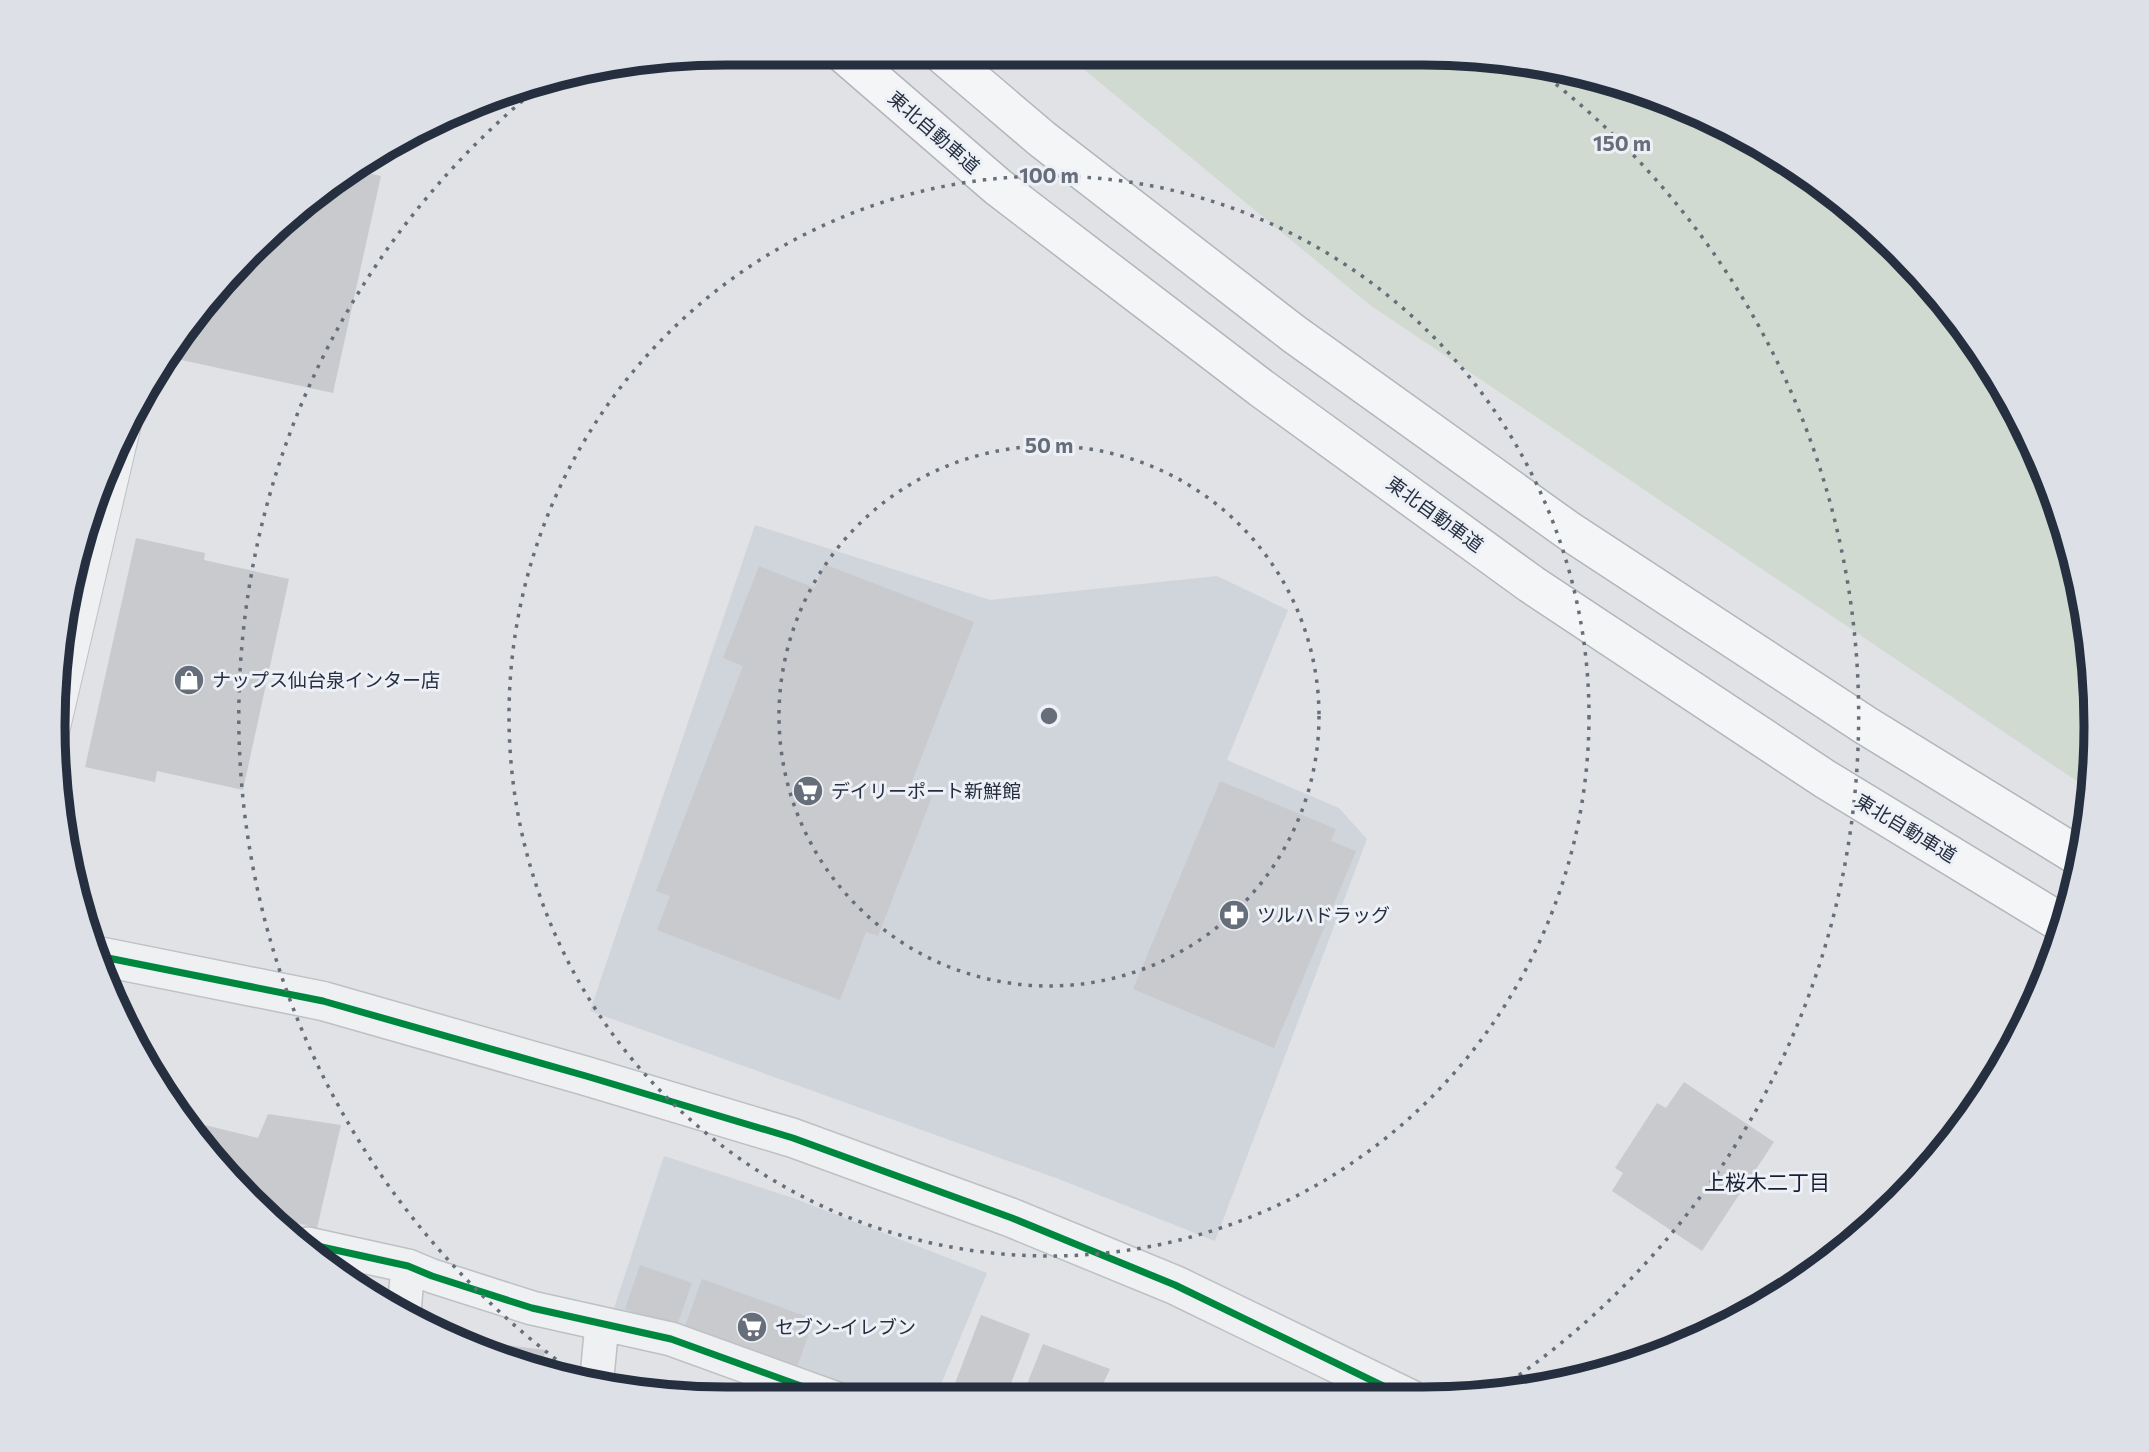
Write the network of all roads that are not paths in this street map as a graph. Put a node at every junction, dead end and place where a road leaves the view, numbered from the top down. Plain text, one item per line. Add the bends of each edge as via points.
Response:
1 (857, 65) edge
2 (956, 65) edge
3 (126, 448) edge
4 (65, 709) edge
5 (2072, 852) edge
6 (2055, 919) edge
7 (107, 958) edge
8 (317, 1246) edge
9 (408, 1266) junction
10 (405, 1304) edge
11 (602, 1324) junction
12 (597, 1375) edge
13 (783, 1387) edge
14 (1385, 1387) edge

1 - 6 highway, 東北自動車道 via 998,187 1261,388 1531,584 1825,779
2 - 5 highway via 1042,139 1283,326 1569,531 1865,725
3 - 4 lane
7 - 14 street via 323,1002 793,1138 1175,1284
8 - 9 street
9 - 10 street
9 - 11 street via 532,1308
11 - 12 street
11 - 13 street via 671,1339

